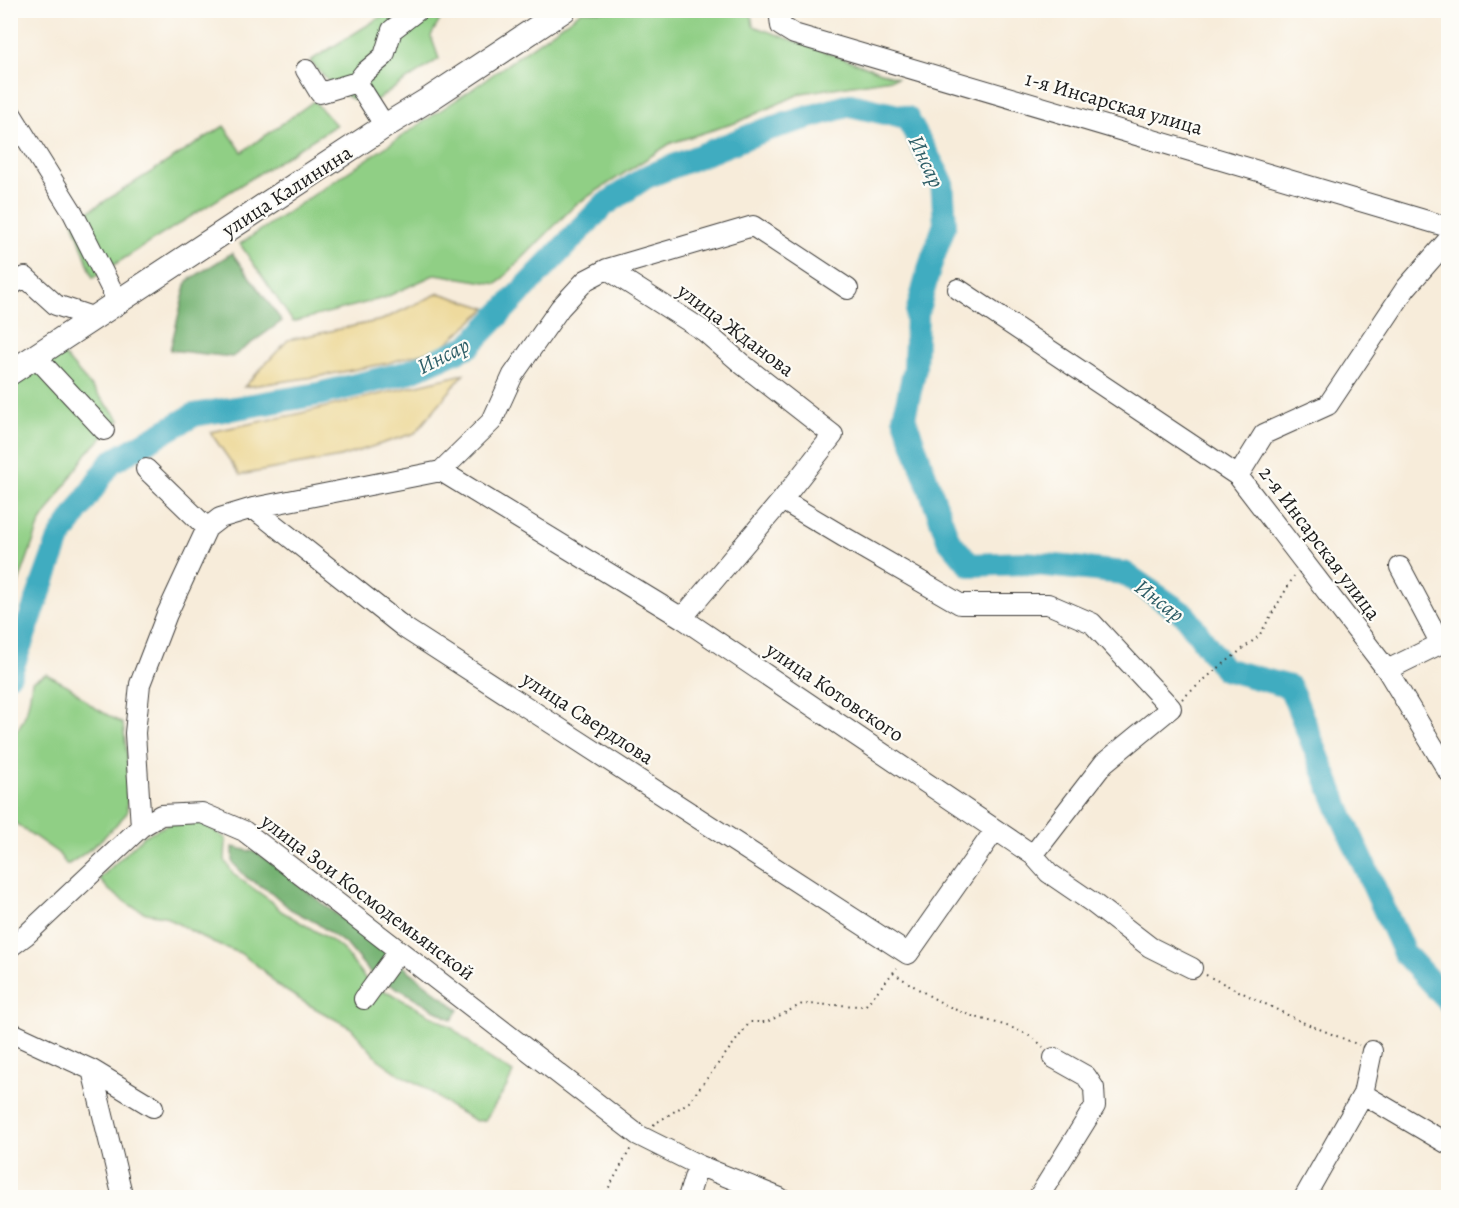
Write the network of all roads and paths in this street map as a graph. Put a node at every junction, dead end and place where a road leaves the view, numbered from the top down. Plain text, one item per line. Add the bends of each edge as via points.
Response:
1 (418, 10) edge
2 (564, 10) edge
3 (779, 10) edge
4 (306, 70) dead end
5 (357, 82) junction
6 (10, 112) edge
7 (385, 126) junction
8 (1449, 227) edge
9 (1449, 240) edge
10 (607, 269) junction
11 (10, 286) edge
12 (848, 289) dead end
13 (958, 290) dead end
14 (118, 302) junction
15 (95, 318) junction
16 (36, 357) junction
17 (10, 373) edge
18 (104, 430) dead end
19 (146, 469) dead end
20 (441, 471) junction
21 (1238, 476) junction
22 (782, 500) junction
23 (253, 508) junction
24 (207, 528) junction
25 (1303, 561) junction
26 (1400, 567) dead end
27 (682, 618) junction
28 (1445, 642) edge
29 (1387, 670) junction
30 (1172, 708) junction
31 (1449, 771) edge
32 (141, 826) junction
33 (995, 830) junction
34 (1033, 855) junction
35 (10, 947) edge
36 (399, 951) junction
37 (908, 954) junction
38 (1192, 968) joint
39 (893, 973) junction
40 (364, 999) dead end
41 (10, 1032) edge
42 (1372, 1051) joint
43 (1054, 1058) joint
44 (92, 1070) junction
45 (1363, 1094) junction
46 (153, 1107) dead end
47 (638, 1135) junction
48 (1449, 1144) edge
49 (698, 1165) junction
50 (123, 1197) edge
51 (603, 1197) edge
52 (688, 1197) edge
53 (780, 1197) edge
54 (1038, 1197) edge
55 (1304, 1197) edge

1 - 5 street via 392,30 384,56
2 - 7 main road, улица Калинина
3 - 8 street, 1-я Инсарская улица via 782,26 794,34
4 - 5 street via 320,93
5 - 7 street
6 - 14 street via 74,213
7 - 14 main road, улица Калинина
9 - 21 street via 1406,288 1328,405 1264,434
10 - 12 street via 753,226
10 - 20 street via 586,280 560,308 513,375 492,421
10 - 22 street, улица Жданова via 704,331 833,435
11 - 15 street via 25,277 56,304
13 - 21 street, 2-я Инсарская улица
14 - 15 main road, улица Калинина
15 - 16 main road, улица Калинина
16 - 17 main road, улица Калинина
16 - 18 street
19 - 24 street
20 - 23 street
20 - 27 street, улица Котовского
21 - 25 street, 2-я Инсарская улица
22 - 27 street
22 - 30 street via 960,604 1048,604 1092,623
23 - 24 street via 220,518
23 - 37 street, улица Свердлова via 406,629
24 - 32 street via 166,614 140,684 135,733
25 - 29 street, 2-я Инсарская улица
25 - 30 path via 1259,636
26 - 28 street
27 - 33 street, улица Котовского
28 - 29 street
29 - 31 street, 2-я Инсарская улица
30 - 34 street via 1104,763
32 - 35 street, улица Зои Космодемьянской
32 - 36 street, улица Зои Космодемьянской via 161,815 202,813 244,831
33 - 34 street, улица Котовского
33 - 37 street
34 - 38 street, улица Котовского via 1049,873 1150,947
36 - 40 street
36 - 47 street, улица Зои Космодемьянской
37 - 39 path
38 - 42 path
39 - 43 path via 931,998 1036,1039
39 - 47 path via 865,1006 802,1004 767,1022 750,1022 689,1102
41 - 44 street
42 - 45 street
43 - 54 street via 1086,1076 1094,1088 1095,1106
44 - 46 street
44 - 50 street
45 - 48 street
45 - 55 street
47 - 49 street, улица Зои Космодемьянской
47 - 51 path
49 - 52 street
49 - 53 street, улица Зои Космодемьянской

